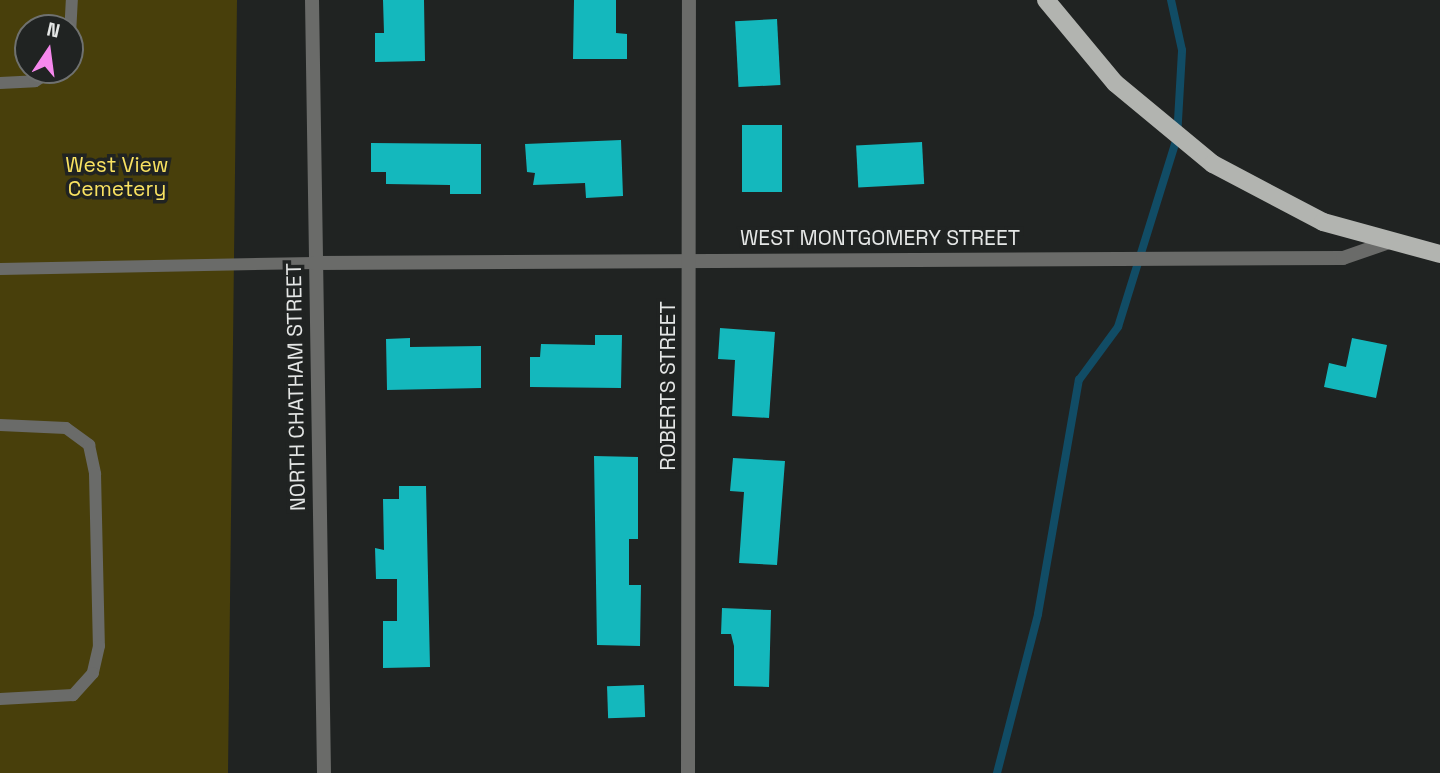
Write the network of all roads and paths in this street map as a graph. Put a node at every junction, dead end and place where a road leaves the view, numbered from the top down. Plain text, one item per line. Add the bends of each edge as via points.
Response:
1 (312, 0) edge
2 (689, 0) edge
3 (1046, 0) edge
4 (1388, 242) junction
5 (1440, 254) edge
6 (689, 262) junction
7 (315, 263) junction
8 (0, 270) edge
9 (0, 425) edge
10 (0, 699) edge
11 (324, 773) edge
12 (688, 773) edge

1 - 7 street, NORTH CHATHAM STREET
2 - 6 street, ROBERTS STREET
3 - 4 main road via 1115,83 1213,164 1323,222
4 - 5 main road
4 - 6 street, WEST MONTGOMERY STREET via 1343,258
6 - 7 street, WEST MONTGOMERY STREET
6 - 12 street, ROBERTS STREET
7 - 8 lane
7 - 11 street, NORTH CHATHAM STREET
9 - 10 lane via 65,428 89,445 95,474 99,646 93,673 73,695

